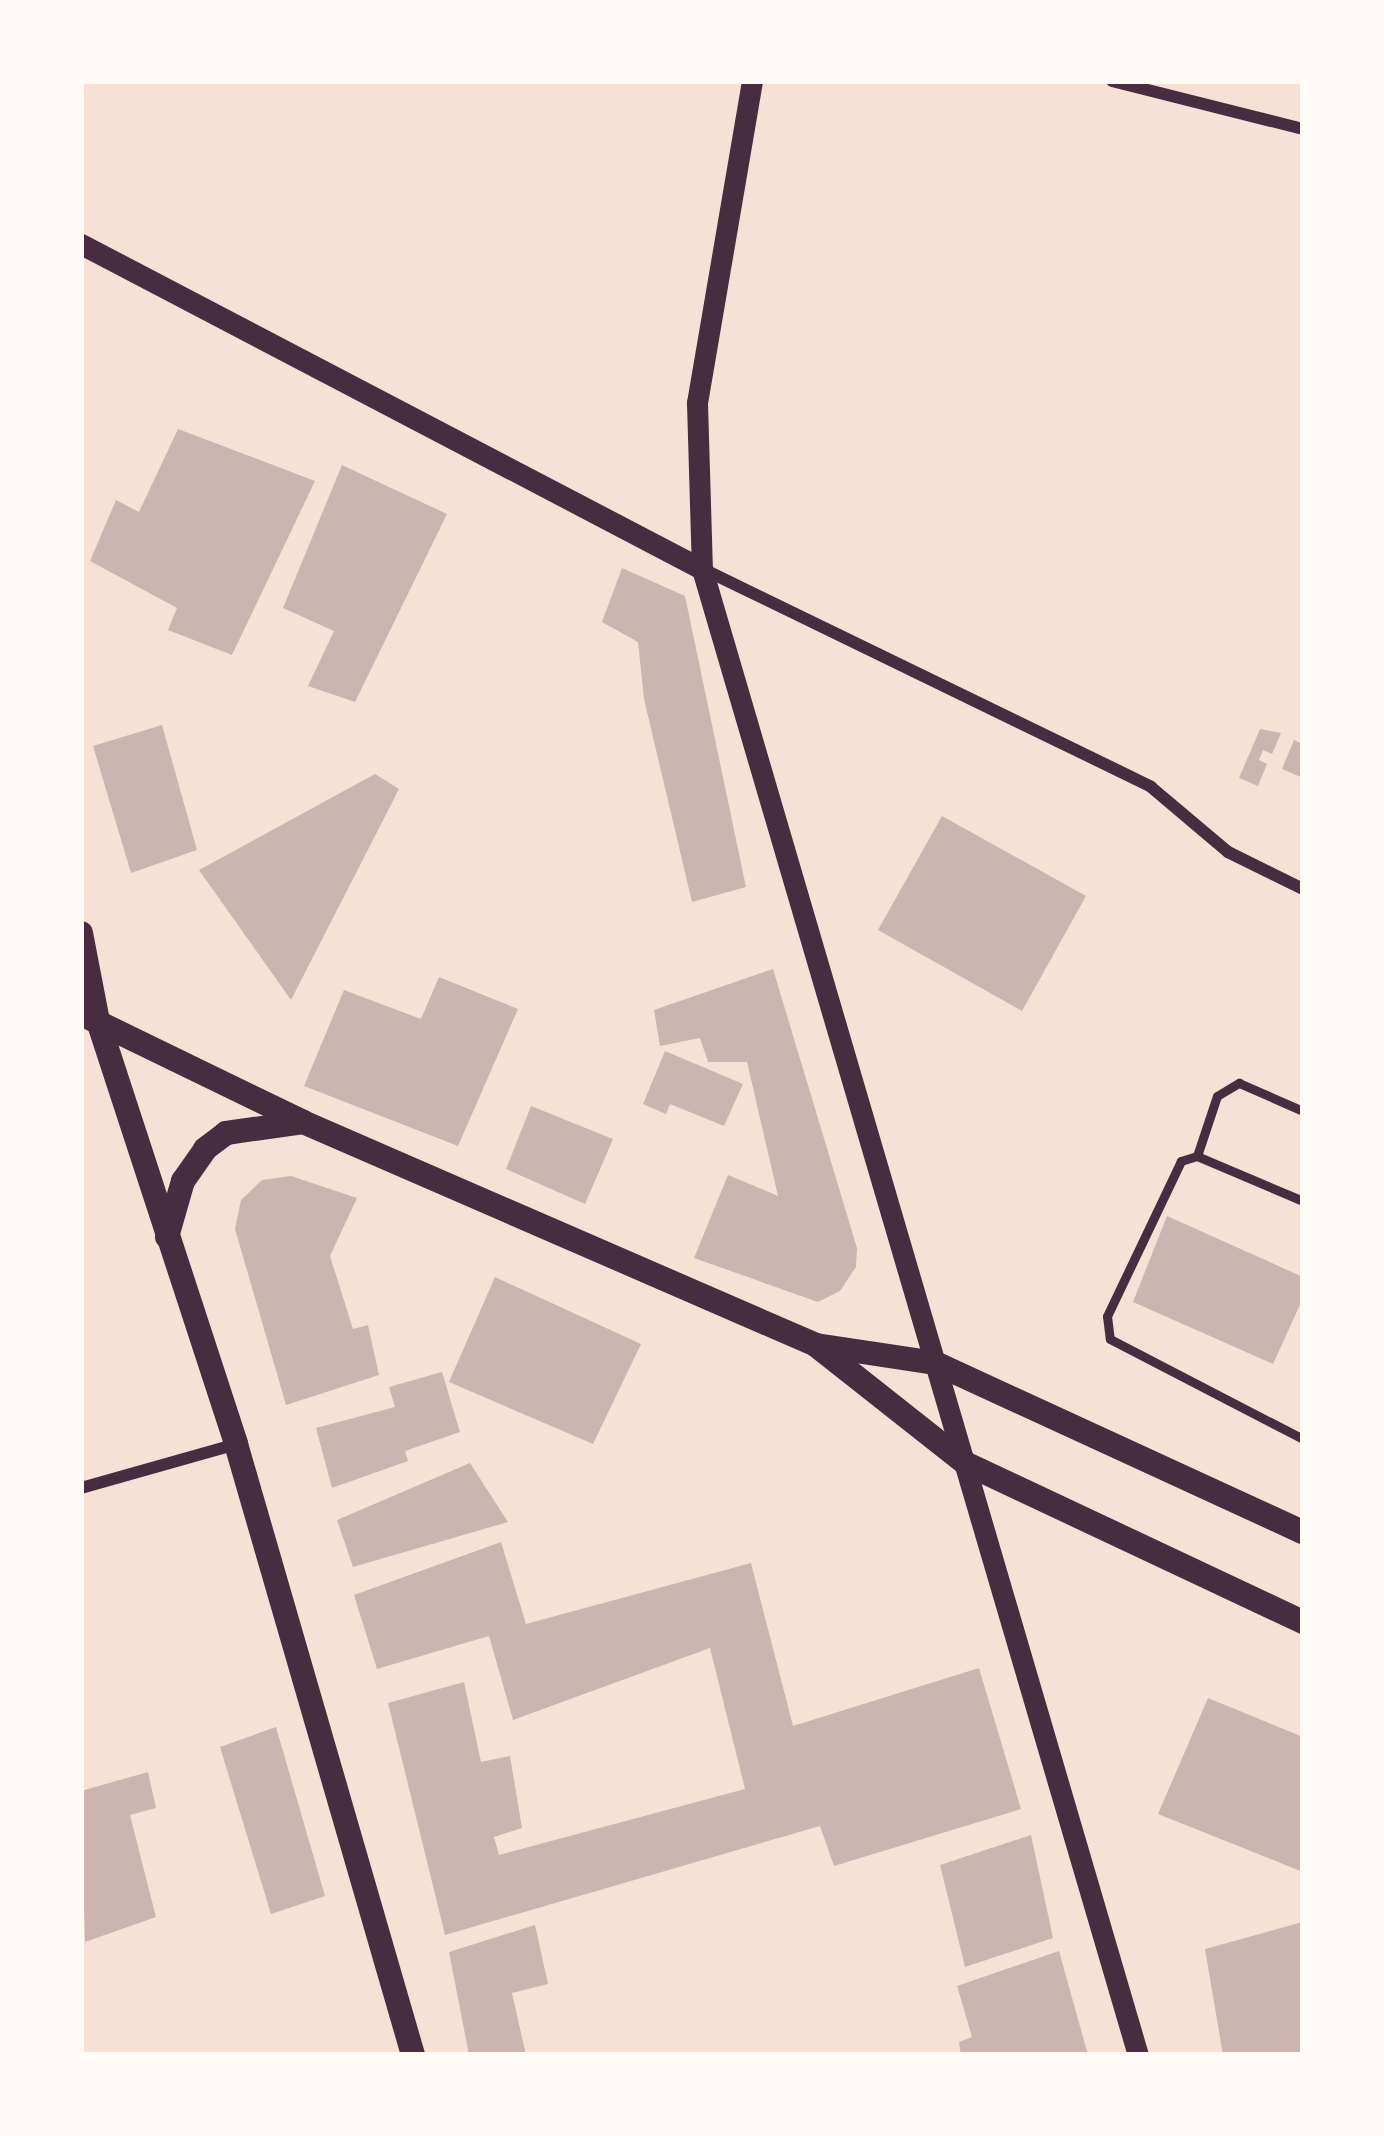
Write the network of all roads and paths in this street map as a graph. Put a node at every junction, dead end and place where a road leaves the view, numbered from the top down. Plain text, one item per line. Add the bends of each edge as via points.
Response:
1 (752, 81) edge
2 (1112, 81) edge
3 (1303, 129) edge
4 (81, 244) edge
5 (702, 569) junction
6 (1303, 889) edge
7 (81, 933) edge
8 (90, 1018) edge
9 (1303, 1111) edge
10 (303, 1121) junction
11 (1197, 1156) junction
12 (1303, 1202) edge
13 (166, 1239) junction
14 (816, 1345) junction
15 (935, 1364) junction
16 (1303, 1439) edge
17 (236, 1444) junction
18 (965, 1462) junction
19 (81, 1488) edge
20 (1303, 1532) edge
21 (1303, 1622) edge
22 (412, 2055) edge
23 (1138, 2055) edge

1 - 5 street via 697,404
2 - 3 street
4 - 5 street
5 - 6 street via 1150,787 1228,852
5 - 15 street
7 - 8 main road
8 - 10 main road
8 - 13 main road
9 - 11 lane via 1239,1083 1216,1096
10 - 13 main road via 226,1133 205,1149 183,1181
10 - 14 main road
11 - 12 lane
11 - 16 lane via 1180,1161 1107,1316 1110,1339
13 - 17 main road
14 - 15 main road
14 - 18 main road
15 - 18 street
15 - 20 main road
17 - 19 street
17 - 22 main road
18 - 21 main road
18 - 23 street

